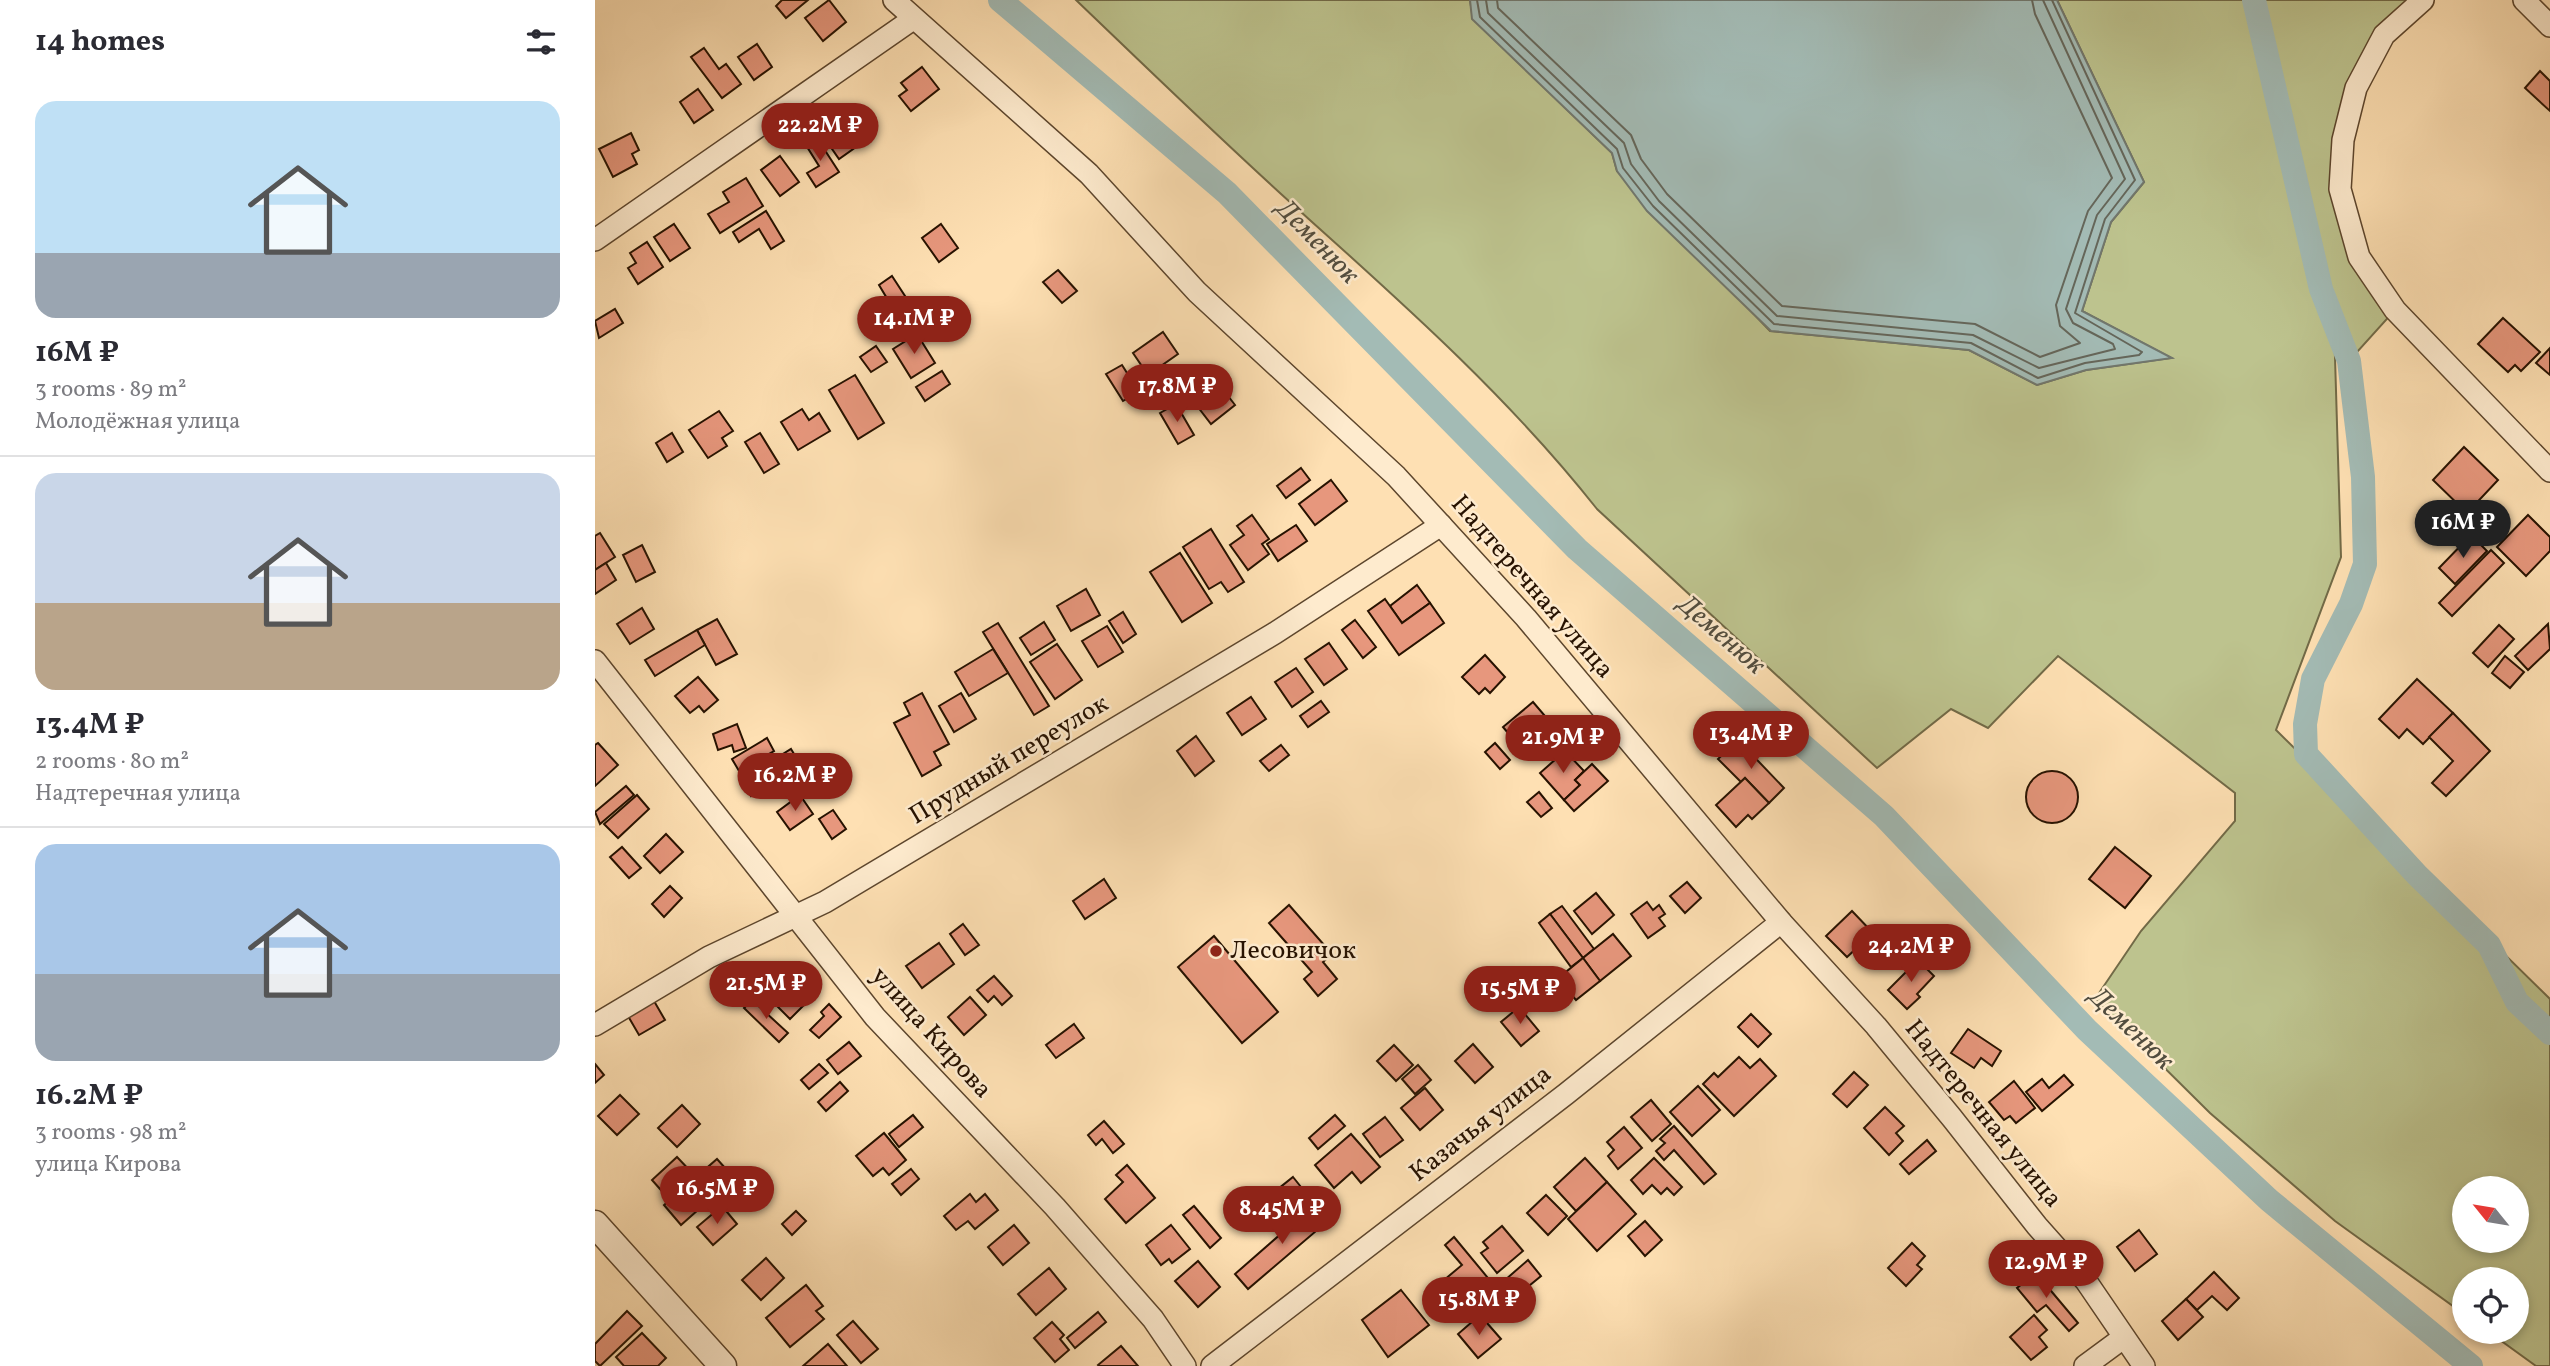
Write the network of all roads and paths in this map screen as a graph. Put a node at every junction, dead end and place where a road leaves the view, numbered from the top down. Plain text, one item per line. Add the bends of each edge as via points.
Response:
1 (894, 0) edge
2 (2423, 0) edge
3 (2524, 0) edge
4 (913, 19) junction
5 (2550, 26) edge
6 (595, 240) edge
7 (2550, 471) edge
8 (1441, 525) junction
9 (595, 661) edge
10 (794, 915) junction
11 (1781, 922) junction
12 (595, 1025) edge
13 (595, 1224) edge
14 (2123, 1338) junction
15 (723, 1366) edge
16 (1185, 1366) edge
17 (1212, 1366) edge
18 (2085, 1366) edge
19 (2144, 1366) edge

1 - 4 street, Надтеречная улица
2 - 7 street via 2384,35 2357,88 2343,140 2340,189 2359,257 2395,310
3 - 5 street
4 - 6 street
4 - 8 street, Надтеречная улица via 1089,174 1196,292 1396,476
8 - 10 street, Прудный переулок via 1275,633 825,902
8 - 11 street, Надтеречная улица via 1526,618
9 - 10 street, улица Кирова
10 - 12 street, Прудный переулок via 709,957
10 - 16 street, улица Кирова via 875,1017 1055,1207 1153,1319
11 - 14 street, Надтеречная улица via 1952,1118 2086,1281
11 - 17 street, Казачья улица
13 - 15 street
14 - 18 street
14 - 19 street, Надтеречная улица

